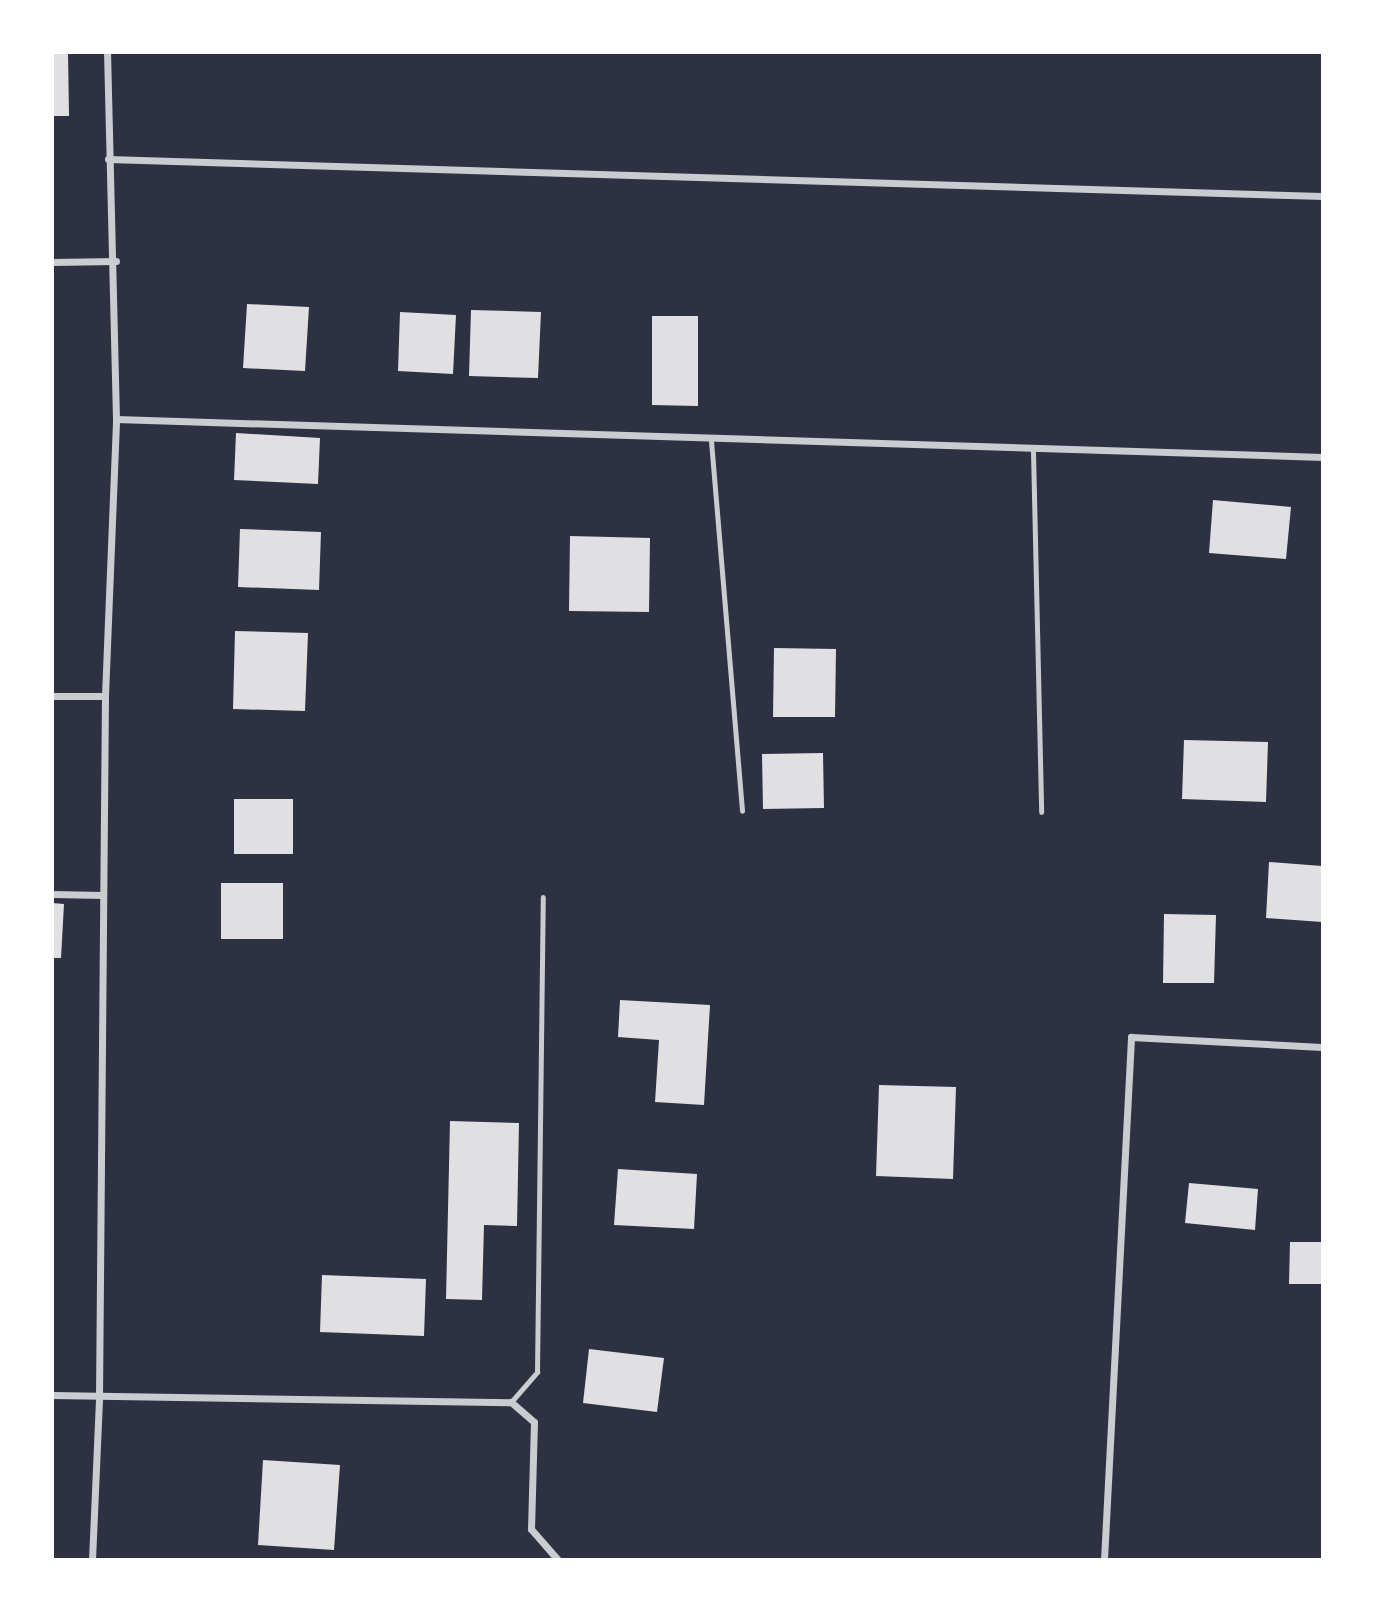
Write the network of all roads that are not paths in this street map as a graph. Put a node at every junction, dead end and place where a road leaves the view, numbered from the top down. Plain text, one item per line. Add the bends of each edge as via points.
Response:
1 (107, 52) edge
2 (108, 159) junction
3 (1322, 196) edge
4 (116, 261) junction
5 (52, 262) edge
6 (116, 419) junction
7 (711, 441) junction
8 (1033, 451) junction
9 (1322, 457) edge
10 (52, 696) edge
11 (105, 696) junction
12 (742, 811) dead end
13 (1041, 812) dead end
14 (52, 894) edge
15 (103, 895) junction
16 (543, 897) dead end
17 (1322, 1047) edge
18 (52, 1395) edge
19 (99, 1396) junction
20 (511, 1402) junction
21 (92, 1559) edge
22 (558, 1559) edge
23 (1104, 1559) edge

1 - 2 street
2 - 3 street
2 - 4 street
4 - 5 street
4 - 6 street
6 - 7 street
6 - 11 street
7 - 8 street
7 - 12 lane
8 - 9 street
8 - 13 lane
10 - 11 street
11 - 15 street
14 - 15 street
15 - 19 street
16 - 20 lane via 537,1372
17 - 23 street via 1131,1037
18 - 19 street
19 - 20 street
19 - 21 street
20 - 22 street via 534,1422 531,1529

